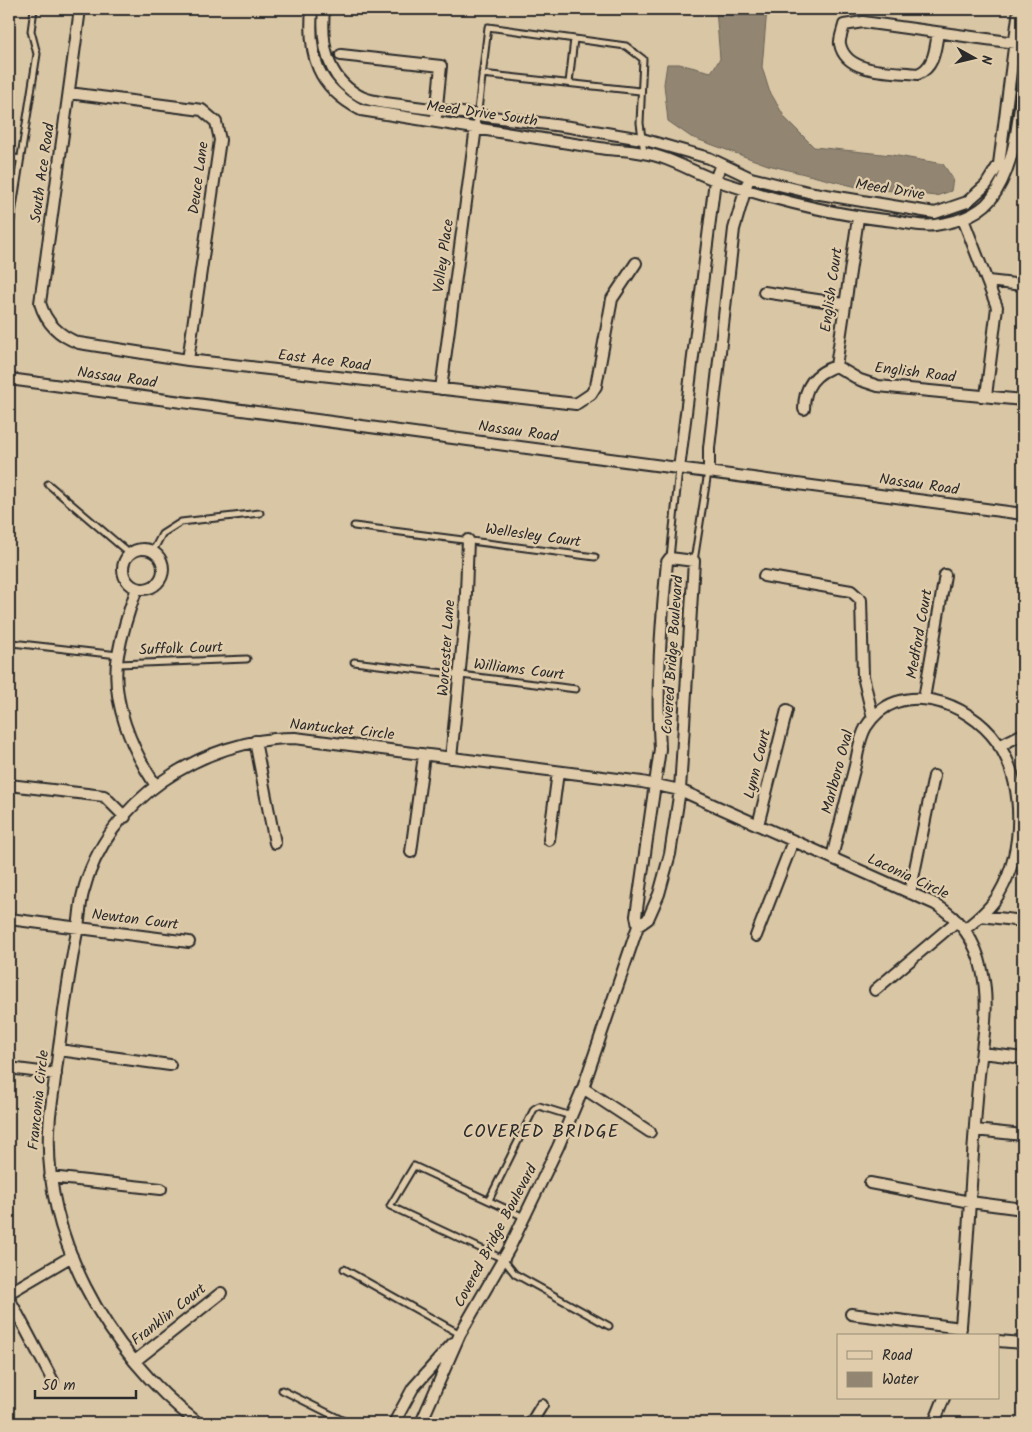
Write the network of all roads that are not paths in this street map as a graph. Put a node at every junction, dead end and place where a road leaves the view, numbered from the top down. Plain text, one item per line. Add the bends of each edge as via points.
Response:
1 (34, 9) edge
2 (80, 9) edge
3 (312, 9) edge
4 (324, 9) edge
5 (1019, 9) edge
6 (938, 33) junction
7 (574, 39) junction
8 (1019, 44) edge
9 (341, 55) dead end
10 (482, 74) junction
11 (569, 83) junction
12 (1023, 83) edge
13 (640, 91) junction
14 (69, 93) junction
15 (437, 110) junction
16 (477, 115) junction
17 (435, 123) junction
18 (476, 127) junction
19 (642, 139) junction
20 (644, 152) junction
21 (9, 157) edge
22 (20, 159) junction
23 (721, 164) junction
24 (751, 178) junction
25 (715, 180) junction
26 (9, 187) edge
27 (16, 188) junction
28 (744, 189) junction
29 (858, 218) junction
30 (963, 219) junction
31 (9, 233) edge
32 (636, 263) dead end
33 (988, 281) junction
34 (1023, 286) edge
35 (764, 292) dead end
36 (844, 304) junction
37 (61, 335) joint
38 (188, 360) junction
39 (836, 366) junction
40 (9, 379) edge
41 (441, 390) junction
42 (986, 396) junction
43 (1023, 400) edge
44 (804, 409) dead end
45 (679, 469) junction
46 (708, 472) junction
47 (48, 484) dead end
48 (260, 513) dead end
49 (1023, 514) edge
50 (354, 526) dead end
51 (468, 540) junction
52 (153, 551) junction
53 (130, 554) junction
54 (595, 557) dead end
55 (670, 558) junction
56 (694, 561) junction
57 (945, 575) dead end
58 (764, 576) dead end
59 (137, 588) junction
60 (12, 643) dead end
61 (117, 659) junction
62 (247, 659) dead end
63 (354, 662) dead end
64 (460, 676) junction
65 (576, 689) dead end
66 (924, 699) junction
67 (787, 710) dead end
68 (873, 718) junction
69 (1023, 734) edge
70 (255, 740) junction
71 (999, 746) junction
72 (424, 755) junction
73 (450, 758) junction
74 (558, 772) junction
75 (934, 776) dead end
76 (9, 785) edge
77 (656, 785) junction
78 (156, 786) junction
79 (1019, 788) edge
80 (680, 790) junction
81 (125, 817) junction
82 (758, 825) junction
83 (549, 840) dead end
84 (794, 841) junction
85 (275, 843) dead end
86 (411, 852) dead end
87 (832, 858) junction
88 (910, 893) junction
89 (981, 916) junction
90 (9, 919) edge
91 (957, 921) junction
92 (1023, 921) edge
93 (638, 926) junction
94 (77, 928) junction
95 (965, 929) junction
96 (756, 936) dead end
97 (189, 942) dead end
98 (70, 973) joint
99 (874, 990) dead end
100 (59, 1050) junction
101 (982, 1053) junction
102 (1023, 1058) edge
103 (170, 1065) dead end
104 (9, 1068) edge
105 (56, 1074) junction
106 (583, 1088) junction
107 (571, 1116) junction
108 (975, 1130) junction
109 (650, 1132) dead end
110 (1023, 1135) edge
111 (50, 1177) junction
112 (870, 1183) dead end
113 (161, 1189) dead end
114 (489, 1200) junction
115 (970, 1202) junction
116 (1023, 1209) edge
117 (525, 1217) junction
118 (72, 1256) junction
119 (503, 1259) junction
120 (344, 1269) dead end
121 (9, 1293) edge
122 (221, 1293) dead end
123 (9, 1298) edge
124 (851, 1314) dead end
125 (609, 1326) dead end
126 (961, 1332) edge
127 (460, 1334) junction
128 (1000, 1341) edge
129 (1023, 1343) edge
130 (135, 1361) junction
131 (53, 1381) dead end
132 (282, 1390) dead end
133 (943, 1400) edge
134 (542, 1405) dead end
135 (195, 1421) edge
136 (181, 1423) edge
137 (348, 1423) edge
138 (394, 1423) edge
139 (421, 1423) edge
140 (531, 1423) edge
141 (934, 1423) edge

1 - 22 lane via 31,31 37,54
2 - 14 street, South Ace Road
3 - 17 street, Meed Drive South via 310,37 319,70 346,102 373,113
4 - 15 street, Meed Drive South via 323,36 328,62 343,84 360,96 376,101
5 - 8 street, Meed Drive
6 - 6 street via 863,22 844,25 840,43 847,59 861,67 918,74 932,62
6 - 8 street
7 - 10 lane via 488,27
7 - 11 lane
7 - 13 lane via 626,46 643,59
8 - 24 street, Meed Drive via 999,164 986,185 967,202 935,213 808,192
9 - 15 street via 442,66
10 - 11 lane
10 - 16 lane
11 - 13 lane
12 - 30 street via 1013,158 996,193 979,210
13 - 19 lane
14 - 37 street, South Ace Road via 40,303 48,321
14 - 38 street, Deuce Lane via 202,110 216,122 220,140
15 - 16 street, Meed Drive South
15 - 17 street
16 - 18 lane
16 - 19 street, Meed Drive South
17 - 18 street, Meed Drive South
18 - 20 street, Meed Drive South via 606,149
18 - 41 street, Volley Place
19 - 20 lane
19 - 23 street, Meed Drive South
20 - 25 street, Meed Drive South
21 - 22 lane
22 - 27 lane
23 - 24 street, Meed Drive
23 - 25 street
24 - 28 street
25 - 28 street, Meed Drive South
25 - 45 street
26 - 27 lane
27 - 31 lane
28 - 29 street, Meed Drive South
28 - 46 street via 734,229
29 - 30 street, Meed Drive South via 934,225
29 - 36 street, English Court
30 - 33 street
32 - 41 street, East Ace Road via 612,299 596,386 584,400 566,404
33 - 34 street
33 - 42 street via 997,307
35 - 36 street
36 - 39 street, English Court
37 - 38 street, East Ace Road via 79,343
38 - 41 street, East Ace Road
39 - 42 street, English Road via 878,386
39 - 44 street via 818,374 812,381 804,398
40 - 45 street, Nassau Road
42 - 43 street, English Road
45 - 46 street, Nassau Road
45 - 55 lane
46 - 49 street, Nassau Road
46 - 56 lane
47 - 53 lane
48 - 52 lane via 181,522 162,534
50 - 51 lane, Wellesley Court
51 - 54 lane, Wellesley Court
51 - 64 street, Worcester Lane
52 - 53 street via 141,549
52 - 59 street via 163,567 160,580 150,588
53 - 59 street via 124,573
55 - 56 street, Covered Bridge Boulevard
55 - 77 street, Covered Bridge Boulevard via 667,562 660,642 660,749
56 - 80 street, Covered Bridge Boulevard
57 - 66 street, Medford Court
58 - 68 street via 851,591 861,600 863,676
59 - 61 street
60 - 61 lane, Suffolk Court
61 - 62 lane, Suffolk Court
61 - 78 street via 118,692 124,719 133,746
63 - 64 lane, Williams Court
64 - 65 lane, Williams Court
64 - 73 street, Worcester Lane
66 - 68 street, Marlboro Oval via 898,701
66 - 71 street, Marlboro Oval via 949,705 969,715
67 - 82 street, Lynn Court
68 - 87 street, Marlboro Oval via 859,746
69 - 71 street
70 - 72 street, Nantucket Circle via 295,738
70 - 78 street, Nantucket Circle via 208,755
70 - 85 street
71 - 79 street, Marlboro Oval
72 - 73 street, Nantucket Circle
72 - 86 street
73 - 74 street, Nantucket Circle
74 - 77 street, Nantucket Circle
74 - 83 street
75 - 88 street
76 - 81 street via 104,796
77 - 80 street, Laconia Circle
77 - 93 street, Covered Bridge Boulevard via 636,916
78 - 81 street, Nantucket Circle
79 - 89 street, Marlboro Oval via 1013,860 999,894
80 - 82 street, Laconia Circle
80 - 93 street, Covered Bridge Boulevard via 670,854 659,894 648,919
81 - 94 street, Nantucket Circle via 110,835 90,872
82 - 84 street, Laconia Circle
84 - 87 street, Laconia Circle
84 - 96 street
87 - 88 street, Laconia Circle
88 - 91 street, Laconia Circle via 944,909
89 - 92 street
89 - 95 street, Marlboro Oval
90 - 94 street, Newton Court
91 - 95 street, Laconia Circle
91 - 99 street
93 - 106 street, Covered Bridge Boulevard
94 - 97 street, Newton Court
94 - 98 street, Nantucket Circle
95 - 101 street, Laconia Circle via 975,947 986,989
98 - 100 street, Franconia Circle
100 - 103 street
100 - 105 street, Franconia Circle
101 - 102 street
101 - 108 street, Laconia Circle
104 - 105 street
105 - 111 street, Franconia Circle via 48,1135
106 - 107 street, Covered Bridge Boulevard
106 - 109 street
107 - 114 lane via 539,1106 534,1109
107 - 117 street, Covered Bridge Boulevard
108 - 110 street
108 - 115 street, Laconia Circle
111 - 113 street
111 - 118 street, Franconia Circle via 58,1218
112 - 115 street
114 - 117 lane
114 - 119 lane via 414,1166 390,1206
115 - 116 street
115 - 126 street, Laconia Circle
117 - 119 street, Covered Bridge Boulevard
118 - 121 street
118 - 130 street, Franconia Circle via 101,1313
119 - 125 lane via 515,1274
119 - 127 street, Covered Bridge Boulevard
120 - 127 lane
122 - 130 street, Franklin Court
123 - 131 street
124 - 126 street
127 - 138 street, Covered Bridge Boulevard via 414,1388
127 - 139 street, Covered Bridge Boulevard
128 - 129 street
130 - 135 street, Franconia Circle
132 - 137 lane
133 - 141 street
134 - 140 street
135 - 136 street

